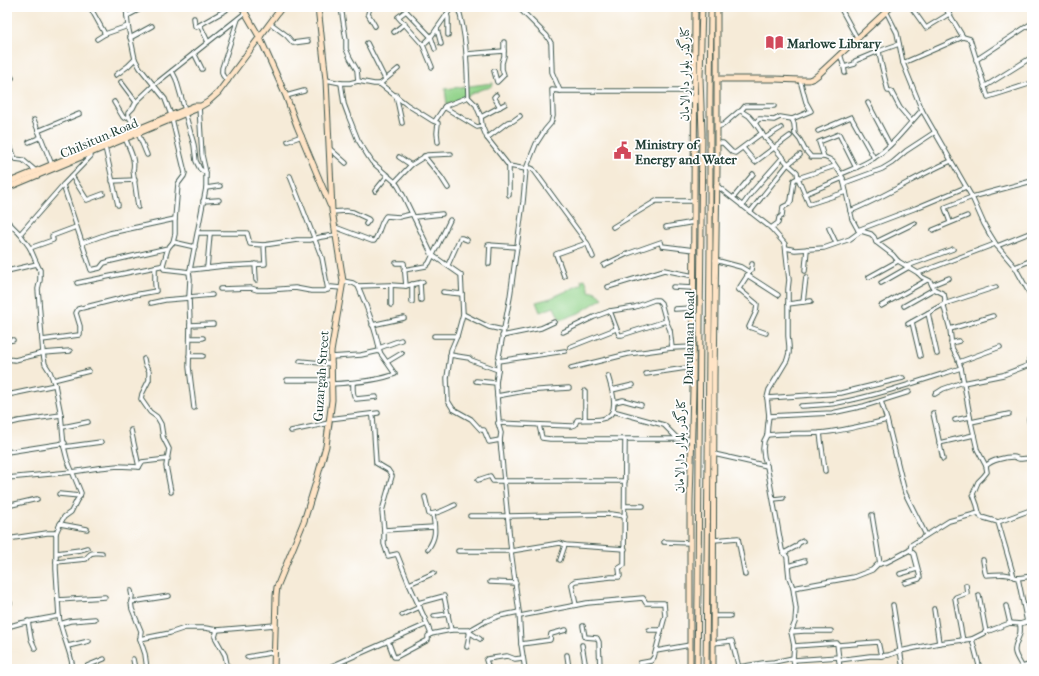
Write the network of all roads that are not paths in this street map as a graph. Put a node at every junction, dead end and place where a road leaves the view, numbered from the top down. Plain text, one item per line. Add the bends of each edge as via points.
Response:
1 (90, 7) edge
2 (126, 7) edge
3 (144, 7) edge
4 (242, 7) edge
5 (248, 7) edge
6 (282, 7) edge
7 (318, 7) edge
8 (341, 7) edge
9 (370, 7) edge
10 (452, 7) edge
11 (458, 7) edge
12 (518, 7) edge
13 (695, 7) edge
14 (702, 7) edge
15 (711, 7) edge
16 (717, 7) edge
17 (840, 7) edge
18 (891, 7) edge
19 (911, 7) edge
20 (945, 7) edge
21 (406, 9) edge
22 (226, 10) dead end
23 (886, 11) junction
24 (245, 13) junction
25 (447, 14) junction
26 (949, 14) junction
27 (127, 16) junction
28 (194, 18) dead end
29 (239, 18) junction
30 (270, 23) junction
31 (1032, 23) edge
32 (405, 24) junction
33 (200, 25) junction
34 (128, 26) junction
35 (152, 26) dead end
36 (375, 26) dead end
37 (437, 29) junction
38 (394, 32) dead end
39 (105, 34) junction
40 (448, 35) dead end
41 (431, 37) junction
42 (963, 37) junction
43 (130, 38) junction
44 (260, 38) junction
45 (857, 38) junction
46 (97, 39) dead end
47 (308, 41) dead end
48 (208, 42) junction
49 (504, 42) dead end
50 (368, 43) dead end
51 (441, 44) dead end
52 (899, 44) junction
53 (424, 45) junction
54 (435, 49) dead end
55 (504, 51) junction
56 (879, 51) junction
57 (194, 53) junction
58 (467, 54) junction
59 (840, 54) junction
60 (1032, 57) edge
61 (135, 59) junction
62 (976, 60) junction
63 (903, 63) junction
64 (432, 67) dead end
65 (844, 67) junction
66 (202, 69) dead end
67 (398, 69) dead end
68 (7, 70) edge
69 (172, 70) junction
70 (494, 71) dead end
71 (845, 73) dead end
72 (116, 75) dead end
73 (12, 78) dead end
74 (385, 79) junction
75 (717, 79) junction
76 (326, 80) junction
77 (800, 80) junction
78 (228, 81) junction
79 (358, 81) junction
80 (121, 82) dead end
81 (341, 83) junction
82 (1032, 83) edge
83 (380, 84) junction
84 (154, 85) junction
85 (984, 86) junction
86 (304, 91) dead end
87 (560, 91) junction
88 (695, 91) junction
89 (496, 94) dead end
90 (396, 95) junction
91 (286, 96) junction
92 (468, 98) junction
93 (114, 102) dead end
94 (136, 102) junction
95 (868, 103) dead end
96 (505, 104) dead end
97 (199, 106) junction
98 (774, 106) dead end
99 (500, 107) junction
100 (444, 108) junction
101 (922, 110) junction
102 (741, 111) junction
103 (185, 112) junction
104 (78, 114) dead end
105 (129, 116) junction
106 (520, 116) dead end
107 (172, 117) junction
108 (481, 117) junction
109 (792, 119) junction
110 (34, 120) dead end
111 (435, 121) junction
112 (911, 121) junction
113 (402, 123) dead end
114 (755, 123) junction
115 (482, 126) junction
116 (717, 127) junction
117 (781, 128) dead end
118 (38, 131) junction
119 (137, 131) junction
120 (818, 131) dead end
121 (935, 132) junction
122 (762, 133) junction
123 (302, 136) junction
124 (790, 136) dead end
125 (41, 137) junction
126 (125, 138) junction
127 (487, 138) junction
128 (765, 138) junction
129 (288, 141) dead end
130 (29, 142) dead end
131 (438, 142) dead end
132 (7, 143) edge
133 (717, 143) junction
134 (890, 145) junction
135 (105, 147) junction
136 (774, 147) junction
137 (329, 148) junction
138 (743, 148) junction
139 (90, 153) junction
140 (451, 154) dead end
141 (147, 155) dead end
142 (800, 155) dead end
143 (424, 156) junction
144 (398, 157) dead end
145 (783, 157) junction
146 (824, 157) junction
147 (874, 158) junction
148 (951, 161) junction
149 (346, 163) dead end
150 (788, 164) junction
151 (52, 165) junction
152 (411, 165) junction
153 (509, 166) junction
154 (835, 166) junction
155 (856, 168) junction
156 (526, 169) junction
157 (36, 171) junction
158 (206, 173) junction
159 (753, 174) dead end
160 (388, 175) junction
161 (72, 176) junction
162 (290, 176) dead end
163 (842, 176) junction
164 (798, 178) junction
165 (135, 180) junction
166 (112, 181) junction
167 (1032, 181) edge
168 (395, 182) junction
169 (7, 183) edge
170 (844, 183) junction
171 (63, 185) junction
172 (716, 185) junction
173 (220, 186) dead end
174 (966, 187) junction
175 (7, 188) edge
176 (206, 188) junction
177 (448, 188) dead end
178 (375, 191) dead end
179 (846, 192) junction
180 (103, 194) dead end
181 (804, 194) junction
182 (509, 195) dead end
183 (972, 197) junction
184 (733, 198) junction
185 (219, 200) dead end
186 (203, 201) junction
187 (694, 201) junction
188 (118, 205) dead end
189 (742, 206) junction
190 (138, 207) dead end
191 (332, 211) junction
192 (850, 211) junction
193 (750, 212) junction
194 (442, 214) dead end
195 (413, 216) junction
196 (967, 216) dead end
197 (175, 219) junction
198 (450, 220) dead end
199 (7, 221) edge
200 (694, 222) junction
201 (950, 222) junction
202 (915, 223) dead end
203 (366, 224) dead end
204 (335, 226) junction
205 (666, 226) dead end
206 (76, 227) junction
207 (613, 227) dead end
208 (771, 228) junction
209 (829, 228) dead end
210 (859, 230) junction
211 (933, 230) dead end
212 (1032, 232) edge
213 (198, 233) junction
214 (20, 234) junction
215 (210, 234) junction
216 (336, 235) junction
217 (315, 239) junction
218 (467, 240) dead end
219 (173, 242) junction
220 (587, 242) junction
221 (876, 242) junction
222 (82, 243) junction
223 (836, 243) junction
224 (264, 245) junction
225 (996, 245) junction
226 (195, 247) junction
227 (517, 247) junction
228 (30, 248) junction
229 (168, 248) junction
230 (786, 248) junction
231 (807, 249) junction
232 (953, 249) dead end
233 (694, 250) junction
234 (432, 255) junction
235 (593, 257) dead end
236 (715, 260) junction
237 (1032, 260) edge
238 (898, 261) junction
239 (396, 263) dead end
240 (37, 264) junction
241 (255, 264) junction
242 (489, 264) dead end
243 (752, 264) dead end
244 (163, 265) junction
245 (448, 265) junction
246 (604, 265) dead end
247 (155, 267) junction
248 (908, 267) junction
249 (1015, 267) junction
250 (207, 268) junction
251 (404, 270) junction
252 (7, 271) edge
253 (189, 271) junction
254 (805, 271) dead end
255 (748, 273) junction
256 (918, 273) junction
257 (564, 276) dead end
258 (694, 276) junction
259 (806, 277) dead end
260 (869, 277) dead end
261 (949, 278) dead end
262 (256, 280) dead end
263 (927, 280) junction
264 (343, 281) junction
265 (77, 283) dead end
266 (882, 283) dead end
267 (412, 284) junction
268 (391, 285) junction
269 (358, 286) junction
270 (406, 286) junction
271 (608, 287) dead end
272 (673, 287) dead end
273 (933, 287) junction
274 (996, 287) dead end
275 (341, 288) junction
276 (693, 288) junction
277 (220, 289) dead end
278 (328, 290) junction
279 (443, 292) dead end
280 (462, 294) junction
281 (212, 295) dead end
282 (778, 295) dead end
283 (189, 297) junction
284 (1032, 298) edge
285 (421, 300) dead end
286 (811, 301) dead end
287 (412, 302) dead end
288 (803, 302) junction
289 (151, 303) dead end
290 (788, 304) junction
291 (944, 304) junction
292 (391, 305) dead end
293 (881, 306) dead end
294 (904, 306) dead end
295 (693, 308) junction
296 (675, 309) dead end
297 (610, 312) junction
298 (928, 313) junction
299 (463, 314) junction
300 (993, 316) dead end
301 (404, 318) dead end
302 (666, 321) junction
303 (554, 322) dead end
304 (912, 322) junction
305 (213, 324) dead end
306 (908, 324) dead end
307 (190, 325) junction
308 (372, 325) junction
309 (616, 329) junction
310 (950, 329) junction
311 (503, 330) junction
312 (563, 332) dead end
313 (766, 333) dead end
314 (434, 336) dead end
315 (457, 336) junction
316 (502, 336) junction
317 (190, 338) junction
318 (203, 338) dead end
319 (13, 340) dead end
320 (42, 340) junction
321 (401, 340) dead end
322 (7, 341) edge
323 (959, 341) dead end
324 (951, 343) junction
325 (570, 347) dead end
326 (1000, 347) dead end
327 (672, 348) junction
328 (380, 350) junction
329 (693, 350) junction
330 (70, 351) dead end
331 (565, 351) dead end
332 (43, 353) junction
333 (402, 353) dead end
334 (700, 353) junction
335 (711, 353) junction
336 (937, 354) dead end
337 (189, 356) junction
338 (202, 356) dead end
339 (450, 356) junction
340 (920, 356) dead end
341 (332, 357) junction
342 (1032, 358) edge
343 (7, 359) edge
344 (144, 359) dead end
345 (498, 361) junction
346 (300, 362) dead end
347 (387, 362) junction
348 (959, 362) junction
349 (332, 364) junction
350 (693, 367) junction
351 (571, 368) dead end
352 (961, 368) junction
353 (498, 370) junction
354 (89, 371) dead end
355 (646, 374) dead end
356 (608, 376) dead end
357 (903, 378) dead end
358 (53, 380) junction
359 (287, 380) dead end
360 (476, 381) dead end
361 (332, 382) junction
362 (352, 382) junction
363 (496, 383) junction
364 (963, 383) junction
365 (55, 385) junction
366 (633, 385) dead end
367 (569, 388) dead end
368 (612, 390) junction
369 (585, 391) dead end
370 (909, 392) dead end
371 (12, 394) dead end
372 (935, 394) dead end
373 (497, 396) junction
374 (376, 397) dead end
375 (767, 398) junction
376 (881, 401) junction
377 (614, 402) junction
378 (641, 405) dead end
379 (801, 406) dead end
380 (194, 408) dead end
381 (613, 411) junction
382 (378, 413) dead end
383 (933, 413) dead end
384 (372, 414) junction
385 (1009, 414) dead end
386 (61, 415) junction
387 (769, 416) junction
388 (586, 419) junction
389 (970, 419) junction
390 (1029, 419) dead end
391 (887, 420) junction
392 (955, 420) dead end
393 (329, 421) junction
394 (88, 422) dead end
395 (498, 423) junction
396 (7, 424) edge
397 (539, 425) junction
398 (63, 426) junction
399 (131, 430) dead end
400 (291, 431) dead end
401 (820, 433) junction
402 (767, 435) junction
403 (974, 435) junction
404 (1032, 438) edge
405 (678, 439) junction
406 (692, 439) junction
407 (500, 440) junction
408 (625, 440) junction
409 (101, 442) dead end
410 (939, 443) junction
411 (64, 445) junction
412 (7, 452) edge
413 (714, 454) junction
414 (1032, 458) edge
415 (168, 459) junction
416 (943, 459) dead end
417 (139, 466) junction
418 (768, 466) junction
419 (986, 466) junction
420 (824, 471) dead end
421 (72, 472) junction
422 (7, 478) edge
423 (478, 480) dead end
424 (505, 480) junction
425 (625, 481) junction
426 (171, 492) dead end
427 (59, 494) dead end
428 (80, 496) junction
429 (425, 497) dead end
430 (783, 498) dead end
431 (774, 499) junction
432 (37, 500) dead end
433 (7, 506) edge
434 (455, 506) dead end
435 (625, 506) junction
436 (643, 506) dead end
437 (1028, 511) dead end
438 (979, 513) junction
439 (433, 514) junction
440 (872, 515) dead end
441 (470, 516) dead end
442 (508, 516) junction
443 (625, 516) junction
444 (998, 522) junction
445 (60, 524) junction
446 (434, 526) junction
447 (87, 529) dead end
448 (384, 530) junction
449 (56, 534) junction
450 (926, 535) junction
451 (7, 539) edge
452 (714, 540) junction
453 (803, 541) dead end
454 (664, 542) dead end
455 (690, 543) junction
456 (565, 545) junction
457 (87, 548) dead end
458 (428, 549) dead end
459 (625, 549) junction
460 (458, 550) dead end
461 (910, 550) junction
462 (511, 551) junction
463 (57, 553) junction
464 (102, 553) dead end
465 (784, 553) junction
466 (560, 560) dead end
467 (983, 560) dead end
468 (805, 561) dead end
469 (56, 562) junction
470 (880, 564) junction
471 (788, 566) junction
472 (917, 569) junction
473 (434, 573) dead end
474 (900, 574) dead end
475 (745, 575) dead end
476 (1032, 576) edge
477 (1016, 578) junction
478 (490, 582) dead end
479 (516, 583) junction
480 (905, 583) dead end
481 (409, 584) junction
482 (966, 585) dead end
483 (793, 588) junction
484 (131, 591) dead end
485 (979, 595) dead end
486 (169, 596) dead end
487 (105, 597) dead end
488 (58, 600) junction
489 (131, 602) junction
490 (418, 603) junction
491 (576, 605) junction
492 (893, 605) dead end
493 (1006, 606) dead end
494 (420, 607) junction
495 (934, 609) dead end
496 (448, 614) junction
497 (519, 614) junction
498 (402, 615) dead end
499 (59, 616) junction
500 (434, 616) dead end
501 (714, 616) junction
502 (730, 616) dead end
503 (95, 619) dead end
504 (1032, 620) edge
505 (28, 621) junction
506 (1027, 622) junction
507 (1010, 623) junction
508 (60, 624) junction
509 (275, 624) junction
510 (427, 624) junction
511 (1020, 624) junction
512 (583, 626) dead end
513 (7, 627) edge
514 (217, 630) junction
515 (451, 630) junction
516 (566, 630) dead end
517 (649, 630) dead end
518 (661, 630) junction
519 (469, 631) junction
520 (831, 631) dead end
521 (791, 632) junction
522 (986, 632) junction
523 (430, 634) junction
524 (480, 638) dead end
525 (140, 639) junction
526 (972, 640) junction
527 (89, 641) dead end
528 (388, 641) junction
529 (963, 641) junction
530 (713, 643) junction
531 (939, 643) junction
532 (521, 644) junction
533 (582, 645) dead end
534 (690, 645) junction
535 (838, 645) junction
536 (68, 646) junction
537 (794, 646) junction
538 (467, 647) dead end
539 (35, 648) dead end
540 (656, 651) junction
541 (900, 651) junction
542 (275, 652) junction
543 (567, 655) dead end
544 (881, 656) junction
545 (247, 657) dead end
546 (523, 658) junction
547 (104, 659) dead end
548 (133, 659) dead end
549 (794, 659) junction
550 (839, 659) junction
551 (640, 663) dead end
552 (1032, 664) edge
553 (488, 666) dead end
554 (740, 668) edge
555 (1022, 668) edge
556 (73, 669) edge
557 (86, 669) edge
558 (135, 669) edge
559 (147, 669) edge
560 (228, 669) edge
561 (274, 669) edge
562 (325, 669) edge
563 (525, 669) edge
564 (569, 669) edge
565 (586, 669) edge
566 (600, 669) edge
567 (690, 669) edge
568 (696, 669) edge
569 (706, 669) edge
570 (713, 669) edge
571 (795, 669) edge
572 (840, 669) edge
573 (903, 669) edge
574 (980, 669) edge

1 - 39 street
2 - 27 street
3 - 27 street
4 - 24 street
5 - 24 street
6 - 30 street, Chilsitun Road
7 - 76 street, Guzargah Street
8 - 79 street via 346,49 357,70
9 - 36 street via 368,14
10 - 25 street
11 - 58 street
12 - 87 street via 551,43 552,72
13 - 88 street, کنارگذر بلوار دارالامان
14 - 334 street, Darulaman Road
15 - 335 street, Darulaman Road
16 - 75 street
17 - 45 street
18 - 23 street
19 - 26 street via 926,28
20 - 26 street
21 - 32 street via 398,17
21 - 41 street
22 - 33 street
23 - 45 street
23 - 52 street via 897,33
24 - 29 street
24 - 44 street
25 - 37 street
25 - 40 street
26 - 42 street
27 - 34 street
28 - 33 street via 196,27
29 - 48 street
29 - 78 street via 221,73
30 - 44 street, Chilsitun Road
30 - 47 street via 293,43
31 - 62 street
32 - 38 street
32 - 53 street
33 - 48 street
34 - 39 street
34 - 43 street
35 - 43 street
37 - 41 street
37 - 51 street
39 - 46 street
41 - 53 street
41 - 54 street
42 - 62 street via 970,39
42 - 63 street
43 - 61 street
44 - 78 street, Chilsitun Road
44 - 91 street
45 - 59 street
48 - 57 street
49 - 55 street
50 - 74 street
52 - 56 street
52 - 63 street
53 - 64 street
55 - 58 street
55 - 70 street via 504,75 497,82
56 - 65 street
56 - 112 street via 888,91 891,91
57 - 66 street
57 - 69 street
58 - 92 street
59 - 65 street
59 - 77 street via 814,78
60 - 85 street
61 - 72 street
61 - 84 street
62 - 85 street
63 - 101 street
65 - 71 street
67 - 74 street
68 - 73 street
69 - 84 street
69 - 103 street
74 - 83 street
75 - 77 street
75 - 116 street
76 - 81 street
76 - 137 street, Guzargah Street
77 - 109 street via 811,111
78 - 97 street, Chilsitun Road via 218,94
79 - 81 street
79 - 83 street
80 - 94 street
81 - 160 street via 344,104 358,140 372,162
82 - 85 street via 988,97
83 - 90 street
84 - 94 street
84 - 107 street via 165,99
86 - 91 street
87 - 88 street
87 - 156 street via 552,90 551,124 536,144
88 - 187 street, کنارگذر بلوار دارالامان
89 - 99 street via 494,97
90 - 111 street
90 - 113 street
91 - 123 street
92 - 100 street
92 - 108 street via 476,105
93 - 105 street via 123,117
94 - 105 street via 128,113
95 - 134 street
96 - 99 street
97 - 103 street, Chilsitun Road
97 - 158 street via 202,155
98 - 102 street via 749,105
99 - 108 street
100 - 111 street
100 - 115 street via 477,127
101 - 112 street
101 - 121 street
102 - 114 street
102 - 116 street
103 - 107 street, Chilsitun Road
103 - 158 street via 196,161 200,170
104 - 118 street
105 - 119 street
106 - 127 street
107 - 119 street, Chilsitun Road
107 - 197 street via 185,173 178,184
108 - 115 street
109 - 114 street via 759,119
109 - 146 street via 795,134 807,154 811,157
110 - 118 street
111 - 131 street via 438,124
112 - 134 street
114 - 122 street
115 - 127 street
116 - 133 street
117 - 128 street
118 - 125 street
119 - 126 street, Chilsitun Road
119 - 141 street
119 - 151 street, Chilsitun Road
120 - 147 street via 851,117
121 - 148 street
121 - 170 street via 882,169
122 - 128 street
122 - 138 street
123 - 129 street
123 - 191 street
124 - 136 street
125 - 130 street
125 - 151 street
126 - 135 street, Chilsitun Road
126 - 165 street via 133,159
127 - 153 street
128 - 136 street
132 - 157 street via 15,159 23,160
133 - 138 street via 723,143 733,153
133 - 172 street
134 - 147 street
135 - 139 street, Chilsitun Road
135 - 166 street
136 - 138 street via 755,162
136 - 145 street
137 - 149 street
137 - 191 street, Guzargah Street
139 - 161 street via 89,158
139 - 175 street, Chilsitun Road
140 - 143 street
142 - 150 street
143 - 152 street
143 - 177 street
144 - 152 street
145 - 150 street
145 - 189 street
146 - 154 street
146 - 155 street via 819,142 839,134
147 - 155 street
148 - 174 street
148 - 192 street
150 - 164 street via 797,172
150 - 193 street
151 - 157 street, Chilsitun Road
152 - 168 street
153 - 156 street
153 - 182 street
154 - 163 street
154 - 164 street
155 - 163 street
156 - 220 street via 533,169
156 - 227 street
157 - 169 street, Chilsitun Road
158 - 176 street
159 - 184 street
160 - 168 street
160 - 178 street
161 - 171 street
161 - 180 street via 87,200
162 - 217 street
163 - 170 street
163 - 181 street
164 - 181 street
164 - 208 street via 794,180 791,201 783,207 778,223
165 - 166 street
165 - 190 street
166 - 188 street
167 - 183 street
168 - 195 street
170 - 179 street
171 - 206 street
171 - 214 street
172 - 184 street
172 - 236 street
173 - 176 street
174 - 183 street
174 - 210 street
176 - 186 street
179 - 181 street via 809,204
179 - 192 street
183 - 201 street via 945,208
183 - 225 street
184 - 189 street
185 - 186 street
186 - 213 street
187 - 200 street, کنارگذر بلوار دارالامان
187 - 207 street via 656,201
189 - 193 street
191 - 203 street via 353,212 368,218
191 - 204 street, Guzargah Street
192 - 210 street via 854,225
193 - 208 street
194 - 195 street
195 - 204 street via 386,216 374,241
195 - 234 street
196 - 201 street
197 - 219 street
197 - 222 street via 110,233
198 - 234 street
199 - 214 street
200 - 205 street
200 - 233 street, کنارگذر بلوار دارالامان
201 - 211 street
202 - 221 street
204 - 216 street, Guzargah Street
206 - 222 street
206 - 228 street via 52,236 53,240
208 - 230 street
209 - 223 street
210 - 221 street via 871,234
210 - 223 street via 850,239
212 - 225 street
213 - 215 street
213 - 226 street
214 - 228 street
215 - 224 street via 247,233 250,244
215 - 250 street
216 - 217 street
216 - 264 street, Guzargah Street
217 - 224 street
217 - 278 street via 322,258
218 - 245 street via 460,238
219 - 226 street
219 - 229 street
220 - 235 street
220 - 257 street via 556,254
221 - 238 street
222 - 229 street via 91,270 111,261
223 - 231 street via 824,248
224 - 241 street via 265,264
225 - 249 street
225 - 256 street
226 - 253 street
227 - 242 street via 489,245
227 - 311 street
228 - 240 street
229 - 244 street
230 - 231 street
230 - 290 street
231 - 254 street
232 - 248 street
233 - 246 street via 662,246 661,242
233 - 258 street, کنارگذر بلوار دارالامان
234 - 245 street
234 - 251 street via 426,266
236 - 255 street via 741,267
236 - 335 street
237 - 249 street
238 - 248 street
238 - 260 street
239 - 251 street via 403,263
240 - 252 street
240 - 320 street via 40,270 38,289
241 - 250 street
241 - 262 street
243 - 255 street
244 - 247 street
244 - 253 street via 164,269
245 - 280 street via 462,275
247 - 265 street
247 - 320 street via 156,291 78,309 76,313 80,326 79,335
248 - 256 street
248 - 266 street
249 - 284 street
250 - 253 street
251 - 270 street
253 - 283 street
255 - 282 street
255 - 313 street via 738,290 757,304 749,327
256 - 263 street
258 - 271 street via 664,270
258 - 276 street, کنارگذر بلوار دارالامان
259 - 288 street
261 - 273 street
263 - 273 street
263 - 293 street
264 - 269 street
264 - 275 street, Guzargah Street
267 - 270 street
267 - 285 street via 421,282
267 - 287 street
268 - 269 street
268 - 270 street
268 - 292 street
269 - 308 street
272 - 276 street
273 - 291 street via 944,294
273 - 294 street
274 - 291 street
275 - 278 street via 331,287
275 - 341 street, Guzargah Street
276 - 295 street, کنارگذر بلوار دارالامان
277 - 278 street
279 - 280 street
280 - 299 street
281 - 283 street
283 - 289 street
283 - 307 street
286 - 288 street
288 - 290 street
290 - 375 street via 789,353
291 - 298 street
291 - 310 street
295 - 296 street
295 - 329 street, کنارگذر بلوار دارالامان
297 - 302 street via 658,300
297 - 309 street
297 - 312 street via 589,318
298 - 304 street
298 - 336 street
299 - 311 street via 489,327
299 - 315 street
300 - 310 street
301 - 308 street
302 - 309 street via 622,335 619,335
302 - 327 street
303 - 316 street via 541,328
304 - 306 street
304 - 340 street
305 - 307 street
307 - 317 street
308 - 328 street
309 - 325 street
310 - 324 street
311 - 316 street
314 - 315 street
315 - 339 street
316 - 345 street
317 - 318 street
317 - 337 street
319 - 322 street
320 - 332 street
321 - 328 street
323 - 324 street
324 - 348 street
326 - 348 street
327 - 329 street
327 - 351 street via 628,354
328 - 341 street via 361,355
328 - 347 street
329 - 334 street
329 - 350 street, کنارگذر بلوار دارالامان
330 - 332 street
331 - 345 street
332 - 343 street via 15,360
332 - 358 street
333 - 347 street
334 - 335 street
334 - 568 street, Darulaman Road
335 - 413 street
335 - 569 street, Darulaman Road
337 - 338 street
337 - 380 street
339 - 353 street via 469,358
339 - 407 street via 448,401 454,409 484,430 489,442
341 - 349 street, Guzargah Street
342 - 364 street via 1028,359 1029,365 1006,374
344 - 415 street via 149,371 149,380 141,399 161,424 163,437 169,449
345 - 353 street
346 - 349 street
347 - 362 street via 395,374 374,380
348 - 352 street
349 - 361 street, Guzargah Street
350 - 355 street
350 - 406 street, کنارگذر بلوار دارالامان
352 - 364 street
352 - 379 street via 858,399 836,404
353 - 363 street
354 - 358 street
356 - 368 street
357 - 375 street via 841,393
358 - 365 street
359 - 361 street
360 - 363 street
361 - 362 street
361 - 393 street, Guzargah Street
362 - 374 street via 354,398
363 - 373 street
364 - 372 street
364 - 389 street
365 - 371 street
365 - 386 street
366 - 368 street
367 - 373 street
368 - 377 street
369 - 388 street
370 - 376 street
373 - 395 street
375 - 387 street
376 - 387 street via 832,413
376 - 391 street
377 - 378 street via 623,400
377 - 381 street
381 - 388 street via 604,419
381 - 405 street via 664,425
382 - 384 street
383 - 410 street
384 - 393 street
384 - 448 street via 376,463 388,470 392,476 382,511
385 - 389 street
386 - 396 street
386 - 398 street
387 - 402 street
388 - 397 street via 577,420 572,426
389 - 392 street
389 - 403 street
390 - 404 street
391 - 401 street
391 - 450 street via 905,493
393 - 400 street
393 - 509 street, Guzargah Street via 326,446 310,502 277,587
394 - 398 street
395 - 397 street
395 - 407 street
397 - 408 street via 544,439
398 - 411 street
399 - 417 street
401 - 402 street
401 - 420 street
402 - 418 street via 763,449
403 - 410 street
403 - 419 street
405 - 406 street
405 - 408 street
406 - 455 street, کنارگذر بلوار دارالامان
407 - 424 street
408 - 425 street
409 - 411 street
410 - 416 street
411 - 412 street
411 - 421 street
413 - 418 street
413 - 452 street
414 - 419 street via 1004,458
415 - 417 street via 142,462
415 - 426 street via 166,466
417 - 421 street
418 - 431 street
419 - 438 street via 987,472 978,482 973,494
421 - 422 street
421 - 428 street via 80,489
423 - 424 street via 490,476 493,480
424 - 425 street
424 - 442 street
425 - 435 street
427 - 428 street
428 - 445 street
429 - 439 street via 428,513
430 - 431 street
431 - 465 street
432 - 433 street
434 - 439 street
435 - 436 street
435 - 443 street
437 - 444 street
438 - 444 street via 981,517
438 - 450 street via 949,521
439 - 446 street
440 - 470 street
441 - 442 street
442 - 443 street
442 - 462 street
443 - 459 street
444 - 477 street
445 - 447 street
445 - 449 street
446 - 448 street
446 - 458 street via 433,541
448 - 481 street via 384,544 388,556 397,554
449 - 451 street
449 - 463 street
450 - 461 street via 911,545
452 - 475 street via 738,538
452 - 501 street
453 - 465 street
454 - 455 street
455 - 534 street, کنارگذر بلوار دارالامان
456 - 459 street
456 - 462 street via 560,543
456 - 466 street
457 - 463 street
459 - 491 street via 624,565 619,568 620,577 574,580 572,583
460 - 462 street
461 - 470 street
461 - 472 street via 914,554
462 - 479 street
463 - 469 street
464 - 469 street via 91,553 86,559
465 - 471 street
467 - 477 street via 986,575 1001,573
468 - 471 street
469 - 488 street
470 - 483 street via 854,577
471 - 483 street via 788,576
472 - 474 street
472 - 480 street via 920,578
473 - 481 street
476 - 477 street
477 - 506 street
478 - 479 street
479 - 497 street
481 - 490 street
482 - 529 street via 967,593 955,598
483 - 521 street via 796,609
484 - 489 street
485 - 522 street
486 - 489 street
487 - 488 street
488 - 499 street
489 - 525 street via 141,631
490 - 494 street
490 - 496 street via 444,596
491 - 497 street
491 - 518 street via 643,598 646,603 664,603 665,616
492 - 541 street
493 - 507 street
494 - 498 street
494 - 510 street
495 - 531 street
496 - 500 street
496 - 515 street
497 - 519 street via 499,616
497 - 532 street
499 - 505 street
499 - 508 street
501 - 502 street
501 - 530 street
503 - 508 street
504 - 506 street
505 - 513 street
505 - 539 street
506 - 511 street
507 - 511 street
507 - 522 street
508 - 536 street
509 - 514 street
509 - 542 street, Guzargah Street
510 - 523 street
510 - 528 street
511 - 555 street via 1015,649
512 - 566 street via 585,637 598,639
514 - 525 street via 185,628
514 - 560 street via 215,637 225,655
515 - 519 street
515 - 523 street
516 - 532 street via 551,634 550,640
517 - 518 street
518 - 540 street
519 - 524 street
519 - 538 street
520 - 521 street
521 - 537 street
522 - 526 street
523 - 528 street via 428,640 396,657
525 - 559 street
526 - 529 street
526 - 574 street
527 - 536 street
528 - 562 street
529 - 531 street
530 - 554 street via 732,641
530 - 570 street
531 - 541 street
532 - 546 street
533 - 565 street
534 - 540 street
534 - 567 street, کنارگذر بلوار دارالامان
535 - 537 street via 837,643
535 - 544 street via 878,642
535 - 550 street
536 - 556 street
537 - 549 street
540 - 551 street via 651,661
541 - 544 street
541 - 573 street
542 - 545 street
542 - 561 street, Guzargah Street
543 - 564 street
544 - 550 street
546 - 553 street via 506,656 487,659
546 - 563 street
547 - 557 street via 86,666
548 - 558 street
549 - 550 street
549 - 554 street
549 - 571 street
550 - 572 street
552 - 555 street

